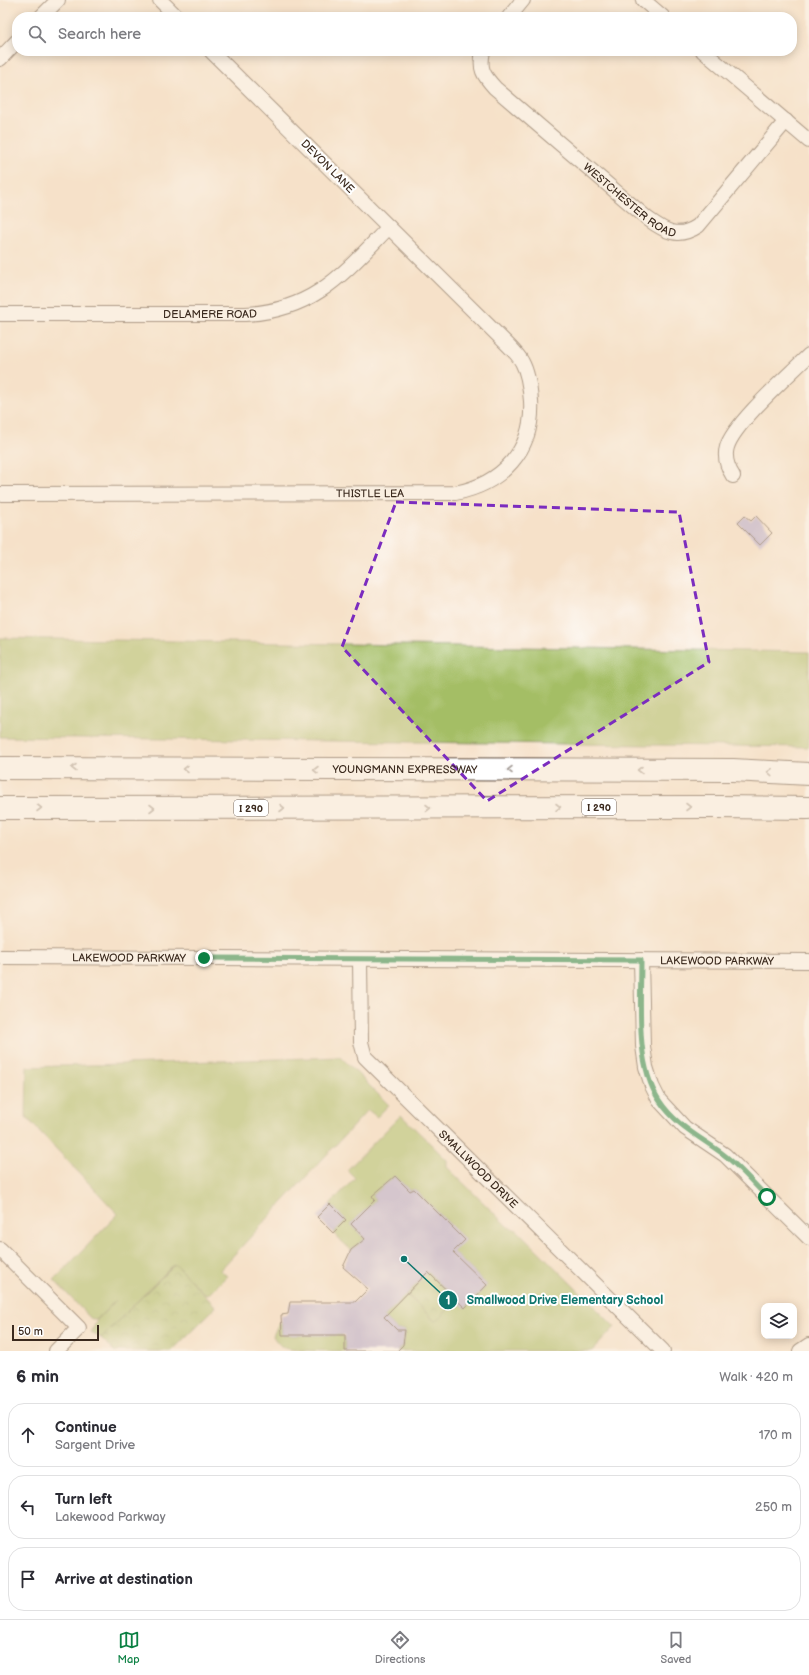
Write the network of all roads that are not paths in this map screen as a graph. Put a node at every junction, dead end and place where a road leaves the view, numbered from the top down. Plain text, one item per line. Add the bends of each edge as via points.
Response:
1 (58, 0) edge
2 (160, 0) edge
3 (523, 0) edge
4 (643, 0) edge
5 (46, 12) edge
6 (172, 12) edge
7 (512, 12) edge
8 (657, 12) edge
9 (12, 46) edge
10 (216, 56) edge
11 (482, 56) edge
12 (709, 56) edge
13 (0, 59) edge
14 (786, 121) junction
15 (809, 141) edge
16 (389, 227) junction
17 (444, 282) joint
18 (0, 314) edge
19 (809, 355) edge
20 (733, 476) dead end
21 (0, 494) edge
22 (0, 768) edge
23 (809, 774) edge
24 (0, 808) edge
25 (809, 808) edge
26 (0, 958) edge
27 (360, 959) junction
28 (641, 960) junction
29 (809, 961) edge
30 (809, 1238) edge
31 (0, 1249) edge
32 (809, 1345) edge
33 (56, 1351) edge
34 (663, 1351) edge
35 (800, 1351) edge

1 - 5 street
2 - 6 street
3 - 7 street
4 - 8 street
9 - 13 street
10 - 16 street, DEVON LANE
11 - 14 street, WESTCHESTER ROAD via 485,78 495,88 648,219 663,230 673,233 690,231 698,226
12 - 14 street
14 - 15 street
16 - 17 street, DEVON LANE
16 - 18 street, DELAMERE ROAD via 348,270 324,289 278,310 245,314
17 - 21 street, THISTLE LEA via 508,345 526,370 532,409 525,441 509,466 484,484 470,490 448,493
19 - 20 street via 736,430 726,447 727,467
23 -> 22 highway, YOUNGMANN EXPRESSWAY via 733,770
24 -> 25 highway, I 290
26 - 27 street, LAKEWOOD PARKWAY
27 - 28 street, LAKEWOOD PARKWAY
27 - 34 street, SMALLWOOD DRIVE via 361,1042 365,1057
28 - 29 street, LAKEWOOD PARKWAY
28 - 30 street via 643,1046 646,1067 659,1100 685,1128 725,1155
31 - 33 street via 79,1328
32 - 35 street

